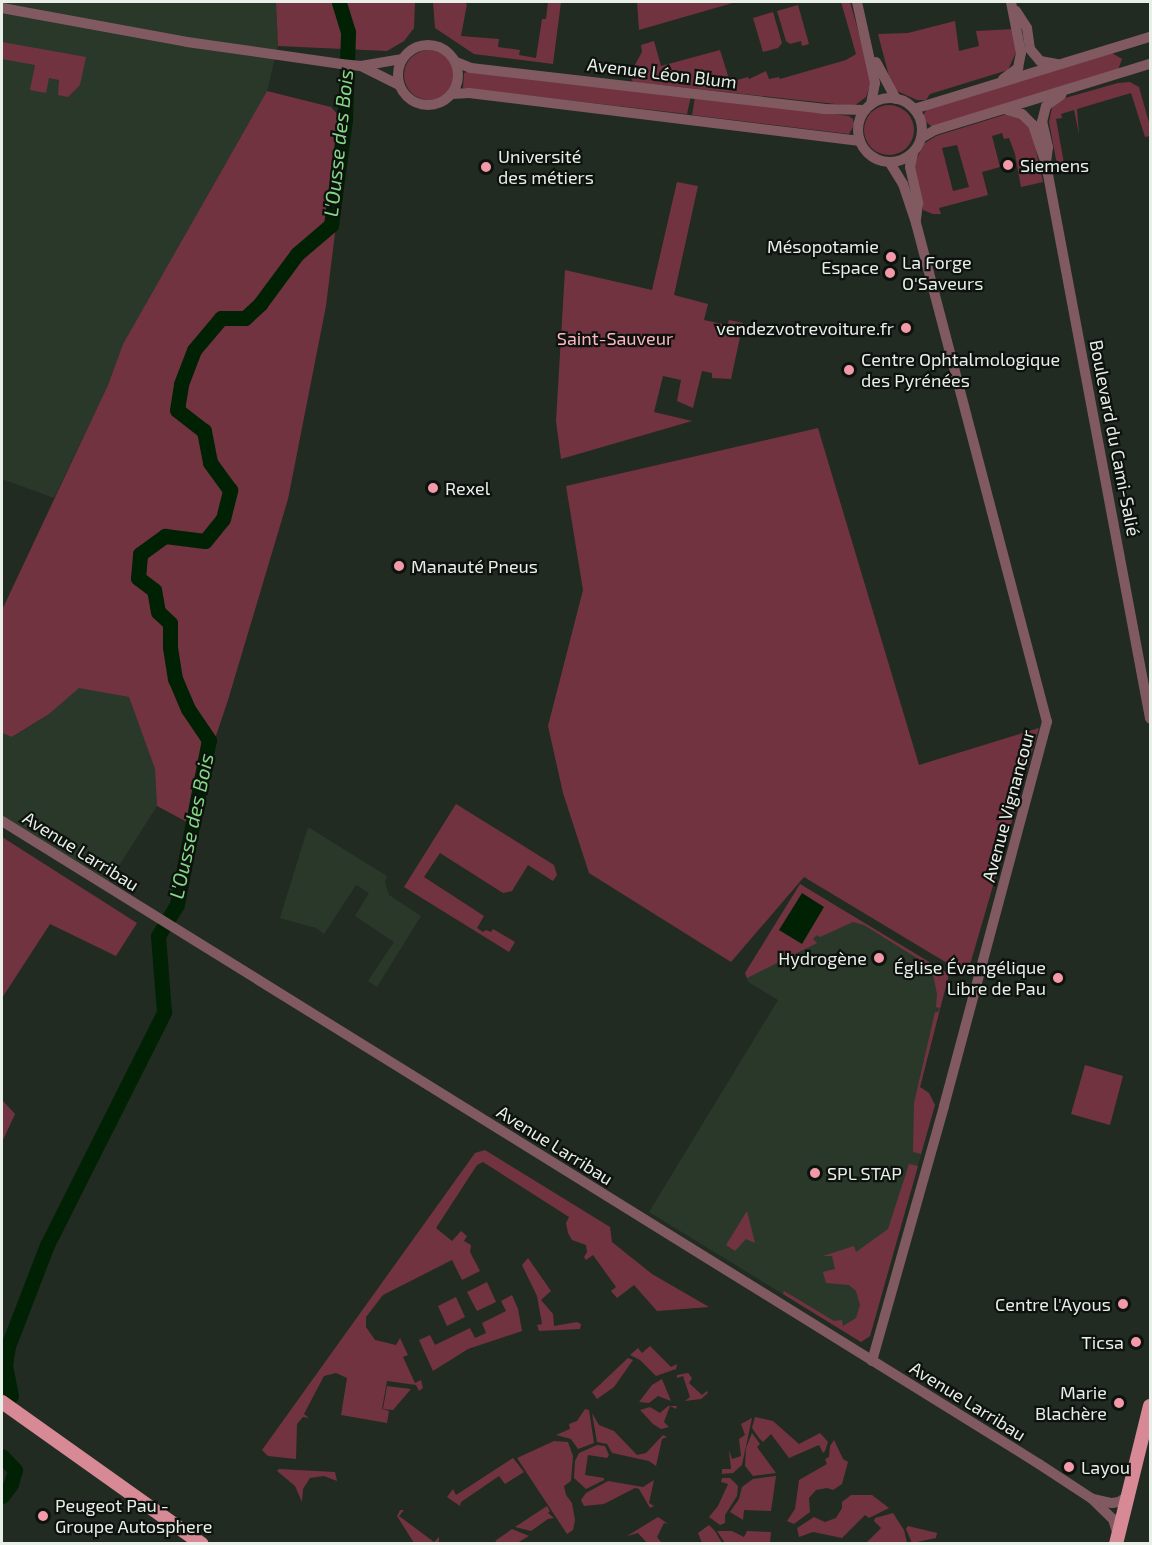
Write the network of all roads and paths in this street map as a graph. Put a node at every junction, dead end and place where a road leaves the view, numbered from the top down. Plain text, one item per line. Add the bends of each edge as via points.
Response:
1 (857, 2) edge
2 (1012, 4) edge
3 (2, 8) edge
4 (1150, 38) edge
5 (870, 49) junction
6 (402, 58) junction
7 (456, 62) junction
8 (1061, 64) junction
9 (1150, 64) edge
10 (358, 66) junction
11 (996, 84) junction
12 (399, 85) junction
13 (1069, 89) junction
14 (452, 94) junction
15 (896, 99) junction
16 (868, 107) junction
17 (1004, 109) junction
18 (914, 110) junction
19 (921, 138) junction
20 (860, 141) junction
21 (913, 153) junction
22 (889, 162) junction
23 (1046, 164) junction
24 (916, 222) junction
25 (1150, 718) edge
26 (2, 821) edge
27 (872, 1361) junction
28 (2, 1402) edge
29 (1150, 1406) edge
30 (1150, 1441) edge
31 (1130, 1494) junction
32 (1091, 1498) junction
33 (1119, 1541) edge
34 (202, 1544) edge

1 - 5 street
2 - 8 street via 1026,28 1030,49 1040,61
2 - 11 street via 1021,53 1018,68
3 - 10 street via 187,42
4 - 8 street
5 - 15 street
5 - 16 street via 875,83
6 - 7 street via 417,46 427,44 445,49
6 - 10 street
6 - 12 street
7 - 14 street via 459,79
7 - 16 street, Avenue Léon Blum via 471,68 848,111
8 - 11 street
9 - 13 street
10 - 12 street
11 - 18 street
12 - 14 street via 408,98 422,105 437,104
13 - 17 street
13 - 23 street, Boulevard du Cami-Salié via 1046,106 1042,122 1048,147
14 - 20 street
15 - 16 street via 879,100
15 - 18 street
16 - 20 street via 860,119
17 - 19 street
17 - 23 street, Boulevard du Cami-Salié via 1022,114 1033,125
18 - 19 street via 922,128
19 - 21 street
20 - 22 street via 871,156
21 - 22 street
21 - 24 street, Avenue Vignancour via 910,167 918,203
22 - 24 street, Avenue Vignancour via 903,184
23 - 25 street, Boulevard du Cami-Salié
24 - 27 street, Avenue Vignancour via 1047,722
26 - 27 street, Avenue Larribau
27 - 32 street, Avenue Larribau
28 - 34 main road
29 - 31 main road
30 - 33 main road
31 - 32 street, Avenue Larribau via 1112,1503
31 - 33 main road
32 - 33 street, Avenue Larribau via 1110,1515

